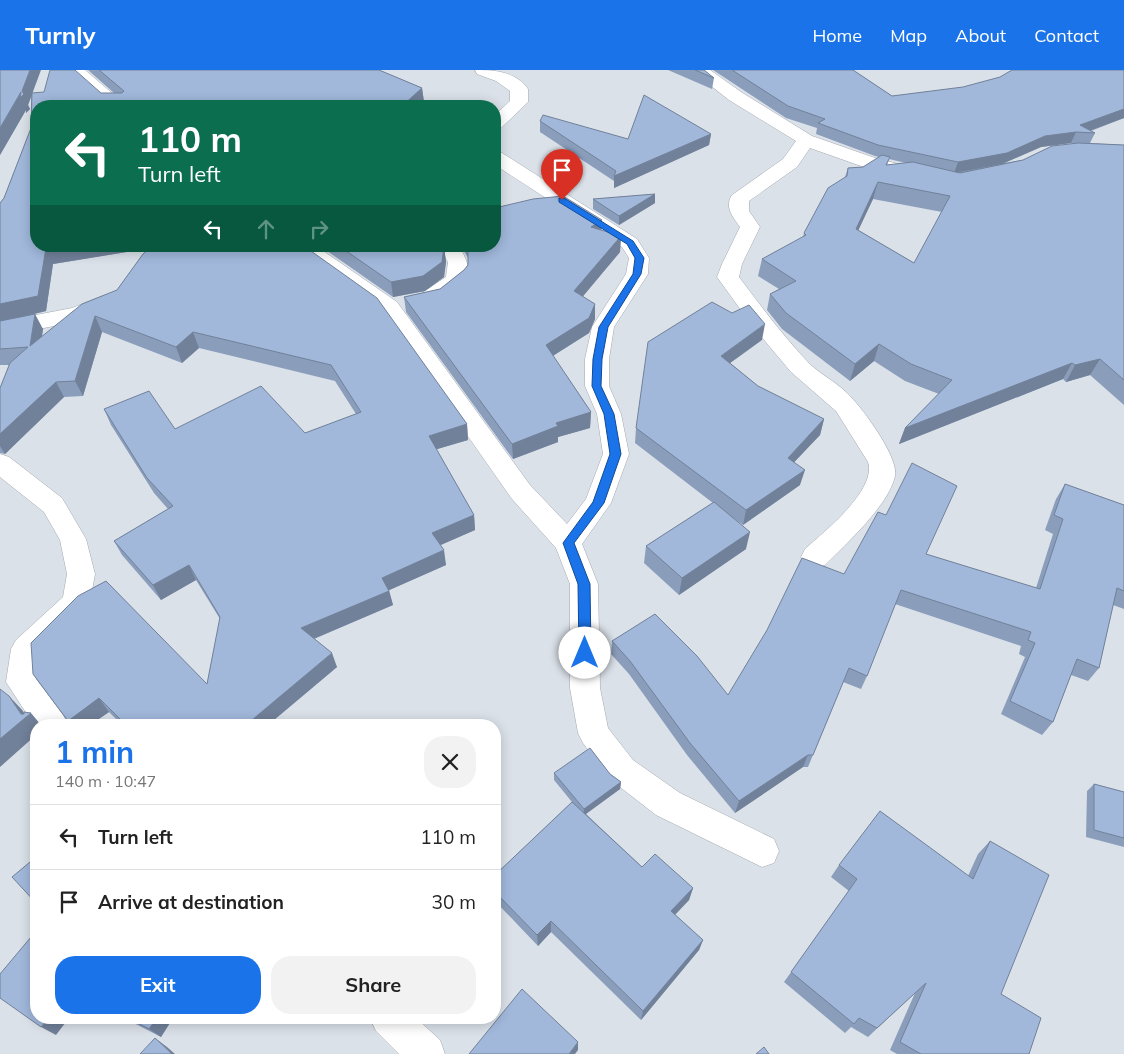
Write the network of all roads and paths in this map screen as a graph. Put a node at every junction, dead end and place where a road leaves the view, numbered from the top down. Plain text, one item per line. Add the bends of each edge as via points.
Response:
1 (75, 70) edge
2 (483, 70) edge
3 (700, 70) edge
4 (111, 100) edge
5 (501, 118) edge
6 (806, 140) junction
7 (501, 161) edge
8 (926, 176) edge
9 (311, 252) edge
10 (452, 252) edge
11 (120, 292) edge
12 (390, 307) junction
13 (0, 328) edge
14 (0, 463) edge
15 (568, 543) junction
16 (815, 557) dead end
17 (48, 719) edge
18 (762, 851) dead end
19 (395, 1024) edge
20 (426, 1054) edge

1 - 4 street
2 - 5 street via 519,89 519,102
3 - 6 street
6 - 8 street via 868,162
6 - 16 street via 790,162 738,199 739,211 750,227 747,240 729,267 728,277 800,368 841,401 871,443 883,468 879,487
7 - 15 street via 630,243 639,258 637,274 603,327 597,359 596,386 609,414 616,454 598,503
9 - 12 street
10 - 12 street via 458,262 456,280 433,298
11 - 13 street via 114,299 77,314
12 - 15 street via 522,492
14 - 17 street via 53,505 73,539 80,574 76,602 26,649 21,682
15 - 18 street via 584,584 585,688 594,733 622,770 668,804
19 - 20 street

